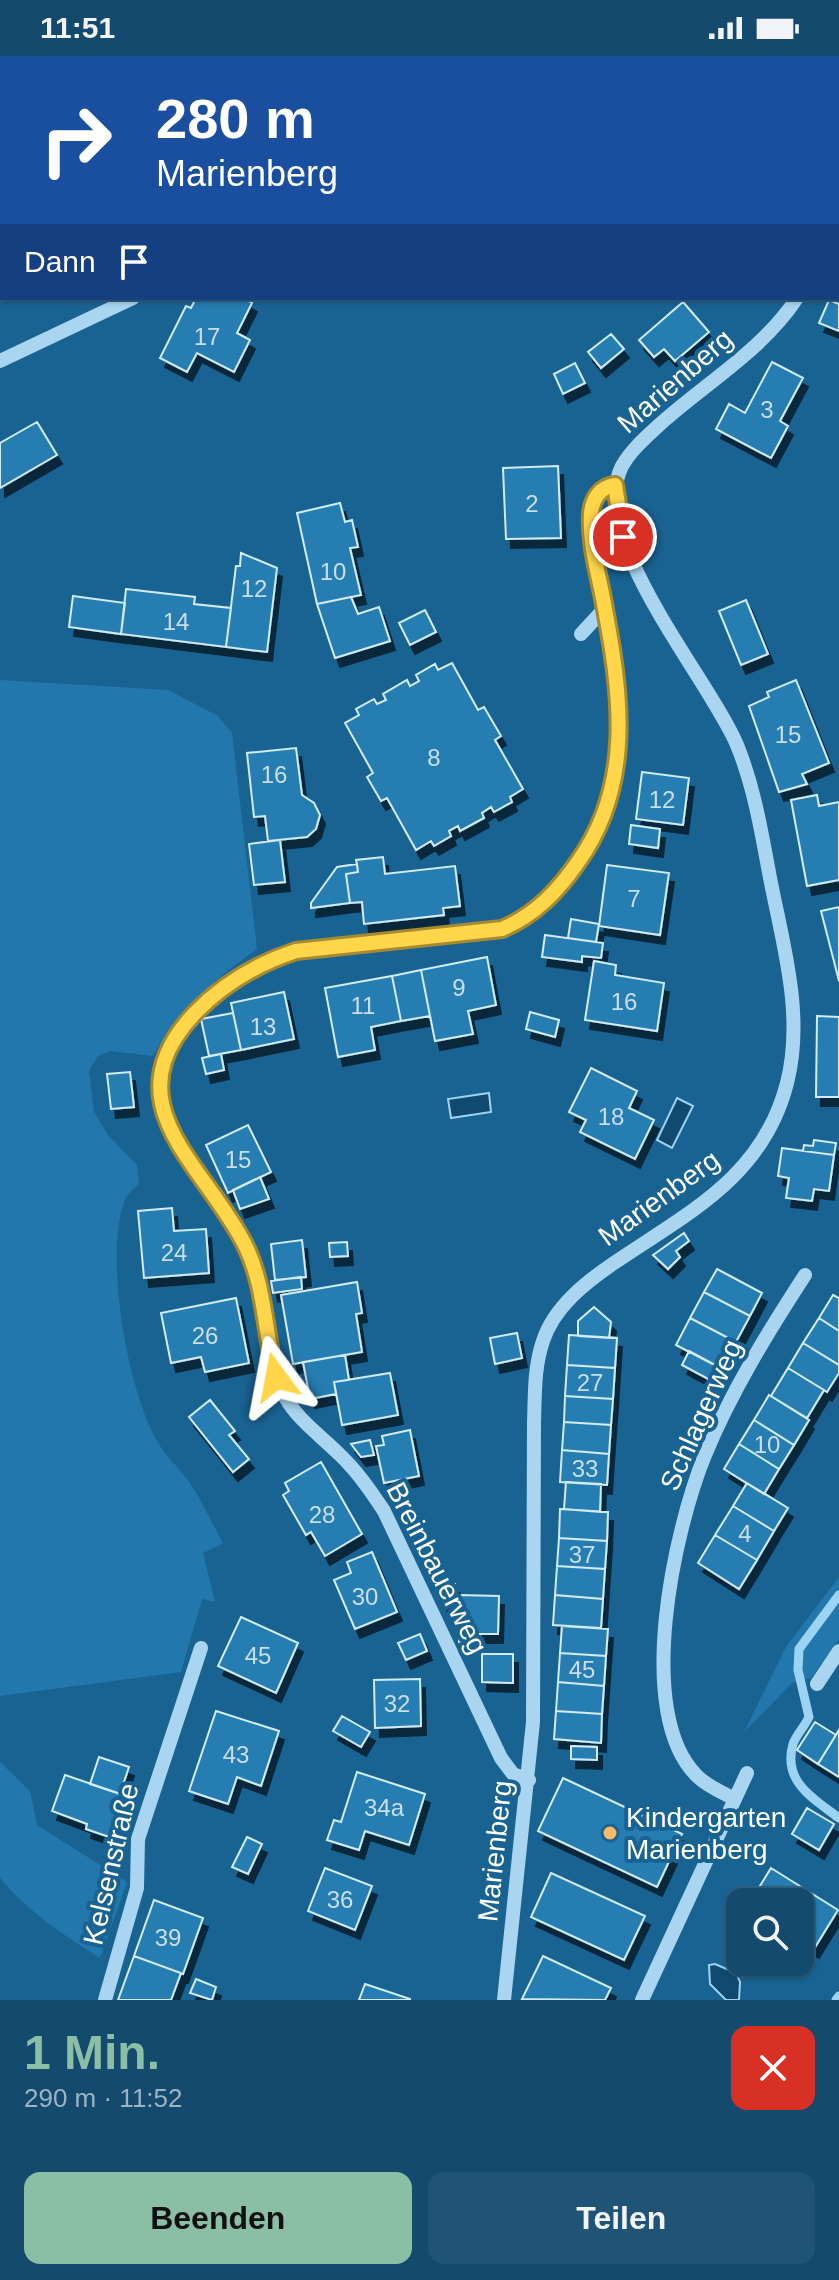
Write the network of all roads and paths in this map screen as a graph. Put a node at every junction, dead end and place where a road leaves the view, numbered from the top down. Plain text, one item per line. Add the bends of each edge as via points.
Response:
1 (129, 300) edge
2 (795, 300) edge
3 (0, 361) edge
4 (615, 485) junction
5 (605, 608) junction
6 (581, 634) dead end
7 (805, 1275) dead end
8 (201, 1648) dead end
9 (839, 1651) edge
10 (817, 1684) dead end
11 (747, 1773) dead end
12 (529, 1780) junction
13 (733, 1798) junction
14 (105, 2000) edge
15 (504, 2000) edge
16 (642, 2000) edge

1 - 3 street
2 - 4 street, Marienberg via 751,350 639,443
4 - 5 street, Breinbauerweg via 596,496 591,513
4 - 12 street, Marienberg via 627,554 716,702 754,795 791,980 794,1037 778,1114 745,1167 721,1191 578,1290 543,1339 536,1374
5 - 6 street
5 - 12 street, Breinbauerweg via 619,721 612,797 583,855 544,903 502,929 296,951 265,961 209,998 185,1024 157,1078 171,1129 248,1251 276,1377 287,1400 364,1480 384,1511 501,1758 513,1774
7 - 13 street, Schlagerweg via 768,1332 705,1454 675,1555 664,1662 672,1730 697,1776
8 - 14 street, Kelsenstraße via 138,1839 137,1888
9 - 10 street
11 - 13 street
12 - 15 street, Marienberg
13 - 16 street

